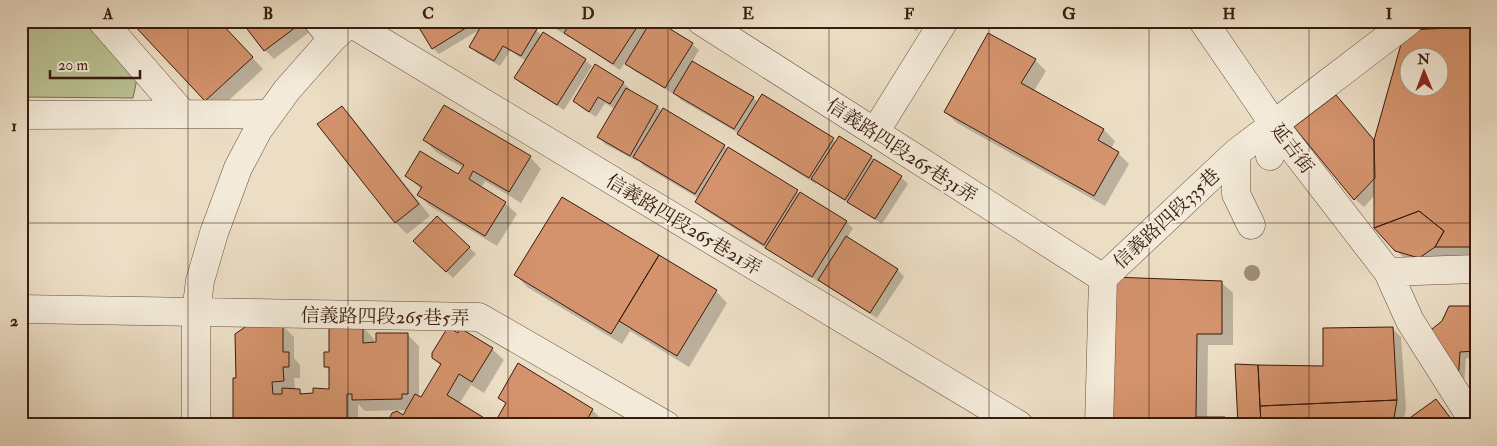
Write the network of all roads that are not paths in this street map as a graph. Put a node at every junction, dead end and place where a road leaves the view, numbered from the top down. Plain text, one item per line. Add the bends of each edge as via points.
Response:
1 (102, 21) edge
2 (701, 21) edge
3 (944, 21) edge
4 (1203, 21) edge
5 (1409, 21) edge
6 (337, 26) edge
7 (183, 114) junction
8 (270, 114) junction
9 (21, 115) edge
10 (1274, 123) junction
11 (875, 132) junction
12 (1236, 153) junction
13 (1270, 156) dead end
14 (1251, 225) dead end
15 (1476, 269) edge
16 (1388, 272) junction
17 (1103, 278) junction
18 (21, 309) edge
19 (196, 312) junction
20 (196, 425) edge
21 (666, 425) edge
22 (1019, 425) edge
23 (1099, 425) edge
24 (1476, 425) edge

1 - 7 street
2 - 11 street, 信義路四段265巷31弄
3 - 11 street
4 - 10 street, 延吉街
5 - 10 street, 信義路四段335巷
6 - 8 street
6 - 22 street, 信義路四段265巷21弄
7 - 8 street
7 - 9 street
8 - 19 street via 238,168 214,234 200,282
10 - 12 street, 信義路四段335巷
10 - 13 street
10 - 16 street, 延吉街
11 - 17 street, 信義路四段265巷31弄
12 - 14 street via 1236,194
12 - 17 street, 信義路四段335巷
15 - 16 street
16 - 24 street, 延吉街 via 1410,321
17 - 23 street, 信義路四段335巷
18 - 19 street, 信義路四段265巷5弄
19 - 20 street
19 - 21 street, 信義路四段265巷5弄 via 479,317

